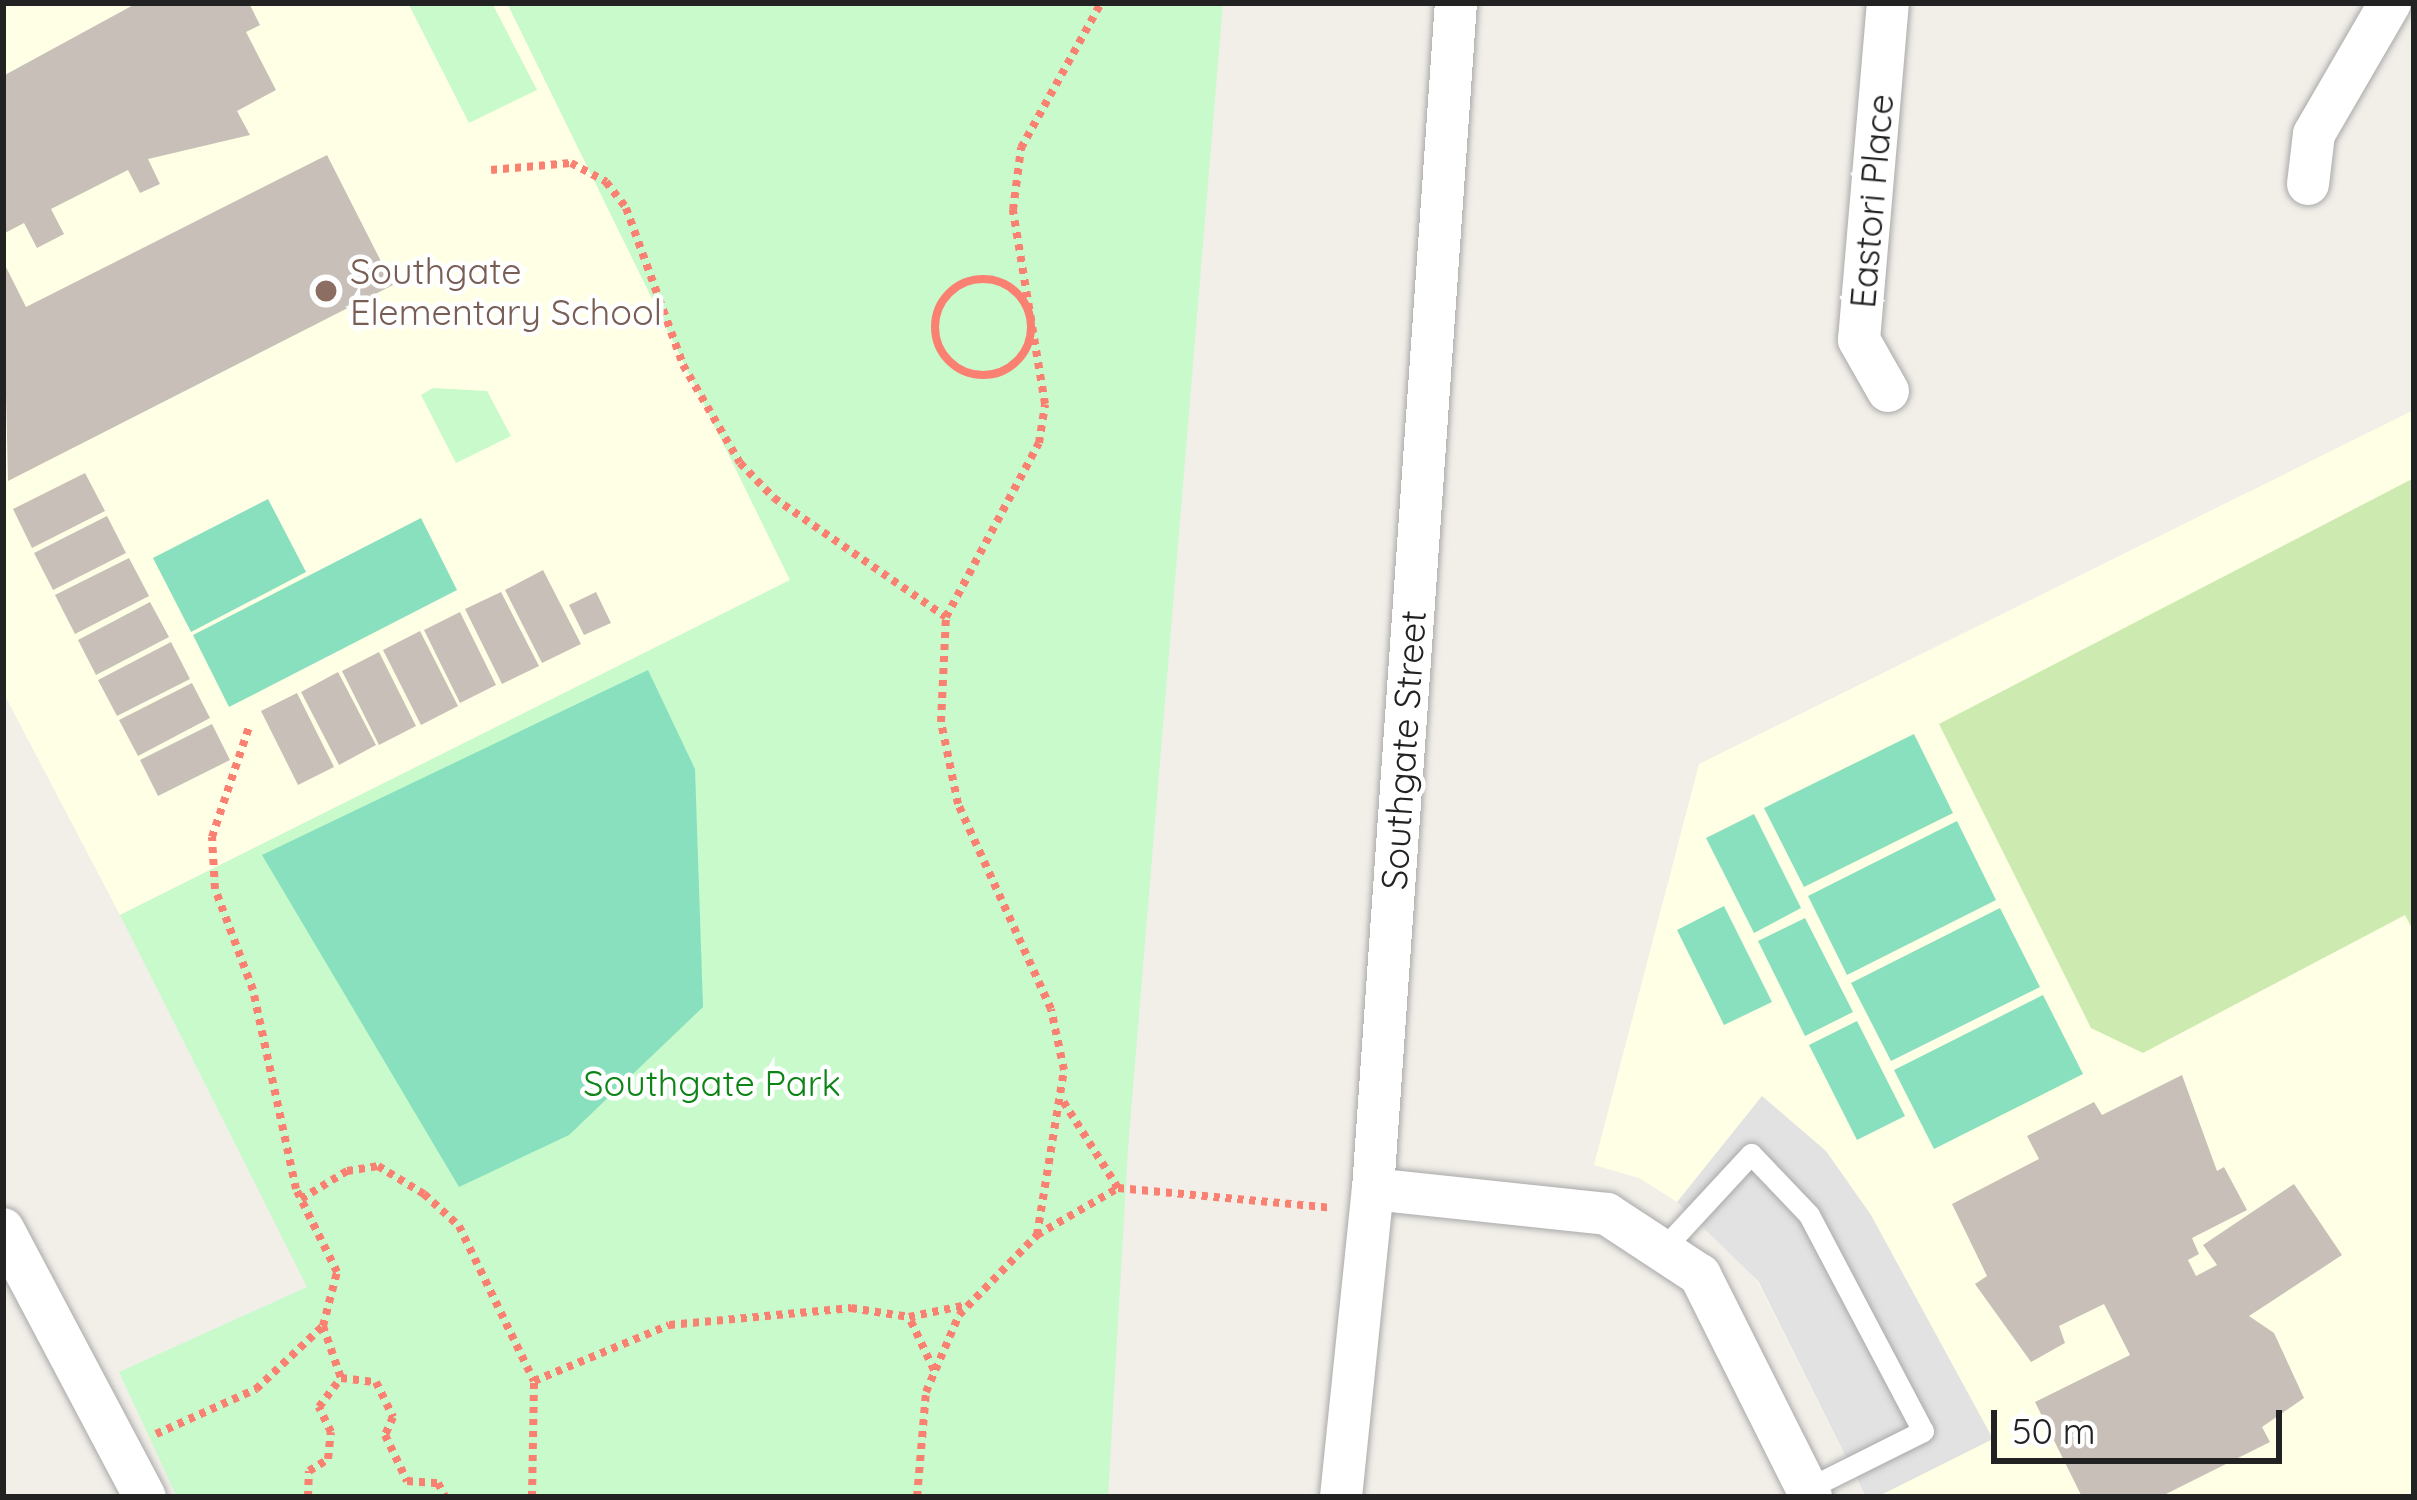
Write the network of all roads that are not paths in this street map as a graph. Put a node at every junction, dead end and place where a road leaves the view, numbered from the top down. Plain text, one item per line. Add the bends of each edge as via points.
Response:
1 (1456, 3) edge
2 (1888, 3) edge
3 (2390, 3) edge
4 (2308, 184) dead end
5 (1888, 391) dead end
6 (1371, 1200) junction
7 (3, 1229) edge
8 (1662, 1250) junction
9 (1809, 1493) edge
10 (145, 1497) edge
11 (1341, 1497) edge

1 - 6 street, Southgate Street
2 - 5 street, Eastori Place via 1859,340
3 - 4 street via 2314,134
6 - 8 street via 1607,1214
6 - 11 street, Southgate Street
7 - 10 street
8 - 9 street via 1700,1274
8 - 9 lane via 1751,1154 1809,1214 1923,1431

